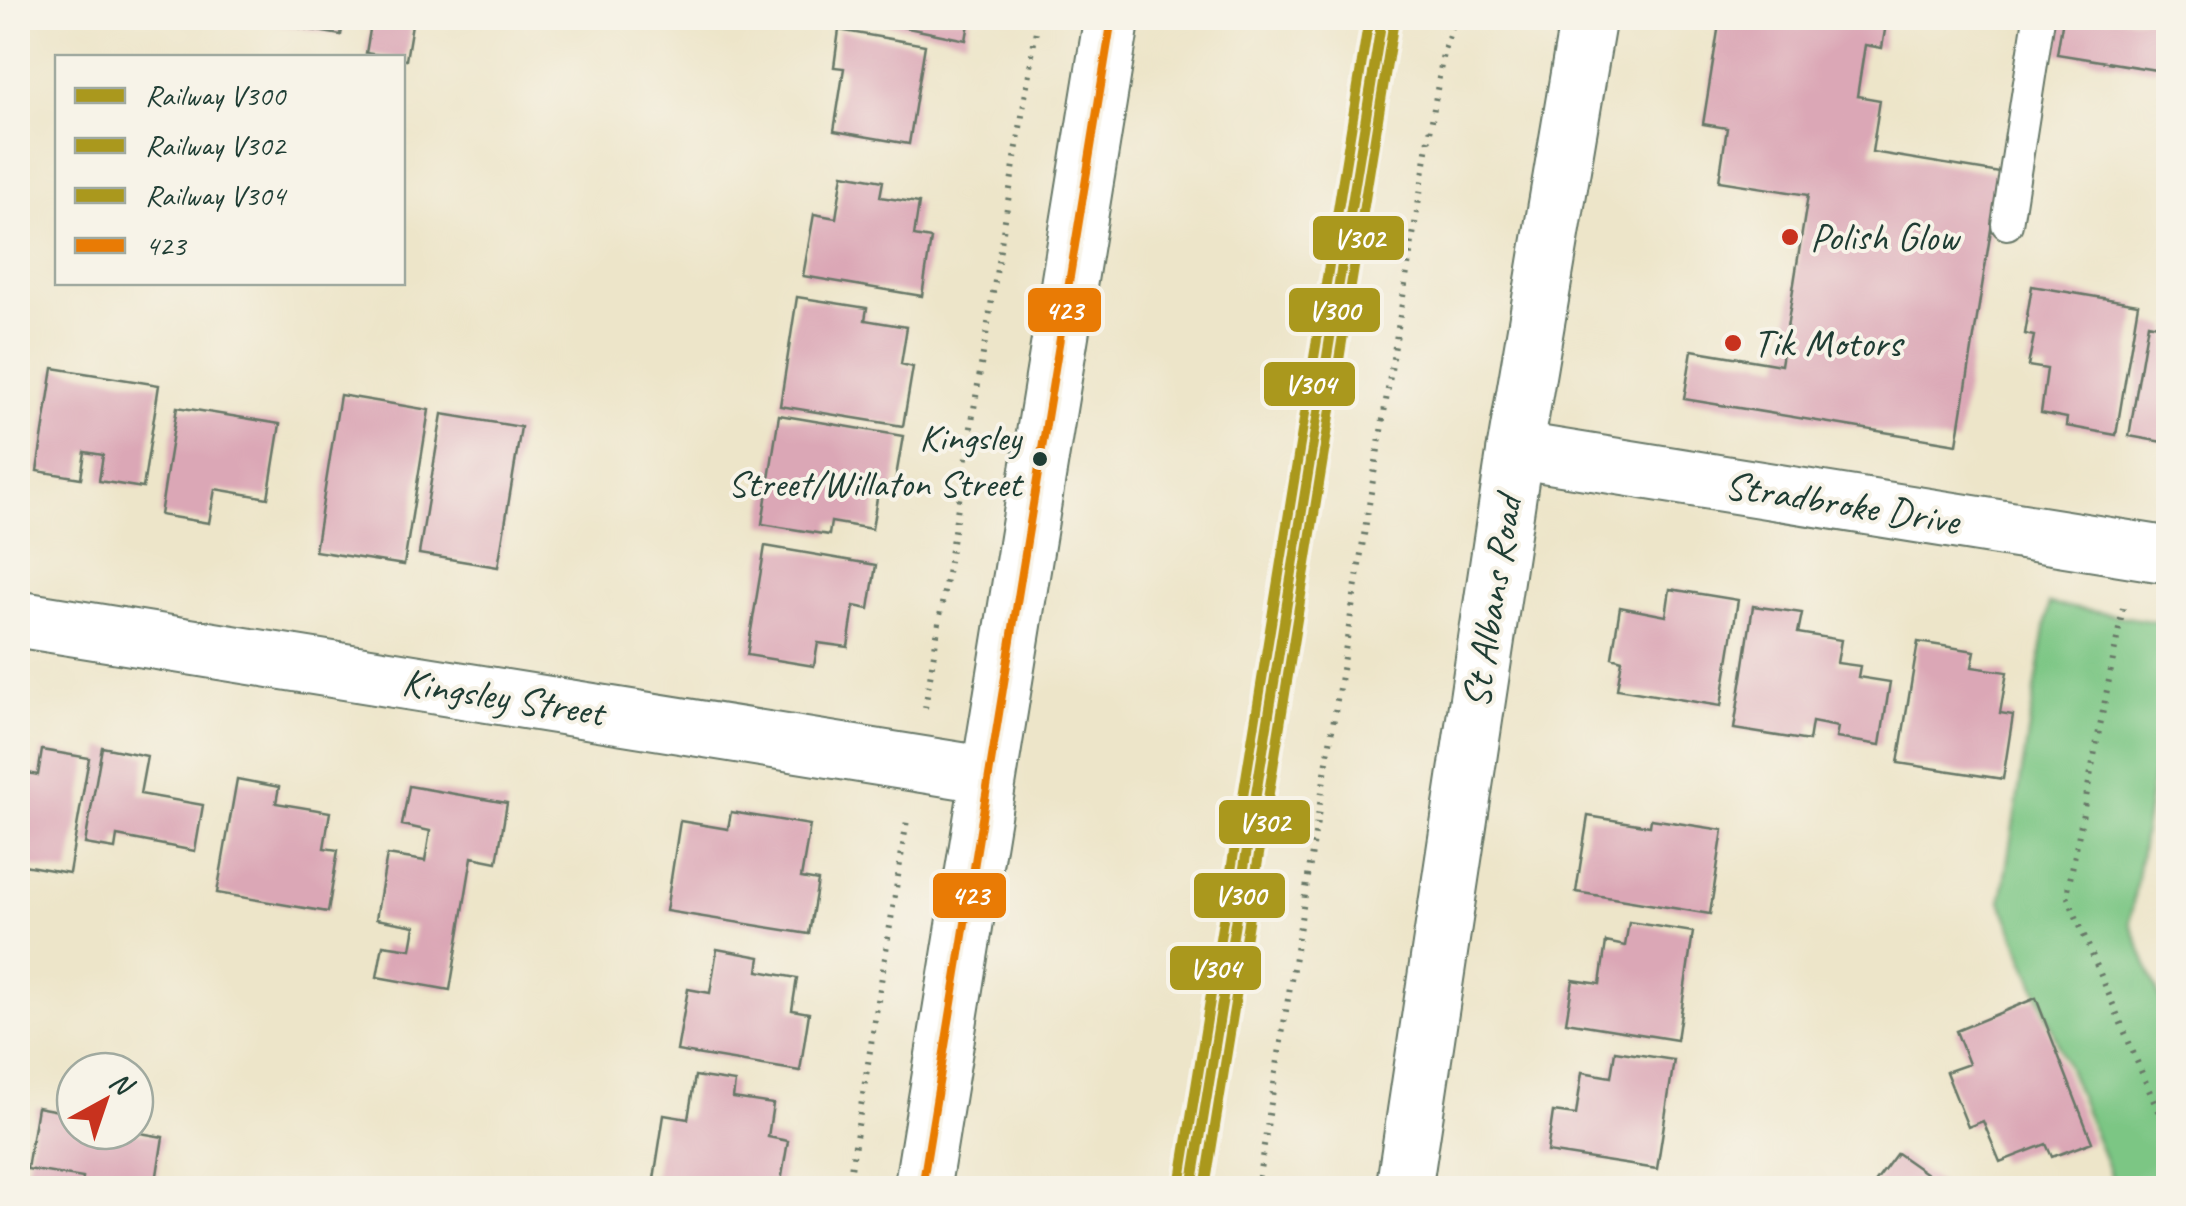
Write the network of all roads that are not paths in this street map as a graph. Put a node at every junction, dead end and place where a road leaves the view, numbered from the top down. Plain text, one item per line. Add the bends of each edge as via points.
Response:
1 (1112, 18) edge
2 (1588, 18) edge
3 (2039, 18) edge
4 (2007, 224) dead end
5 (1516, 450) junction
6 (2168, 555) edge
7 (18, 619) edge
8 (988, 775) junction
9 (922, 1188) edge
10 (1404, 1188) edge

1 - 8 street
2 - 5 street, St Albans Road
3 - 4 lane
5 - 6 street, Stradbroke Drive
5 - 10 street, St Albans Road
7 - 8 street, Kingsley Street
8 - 9 street

